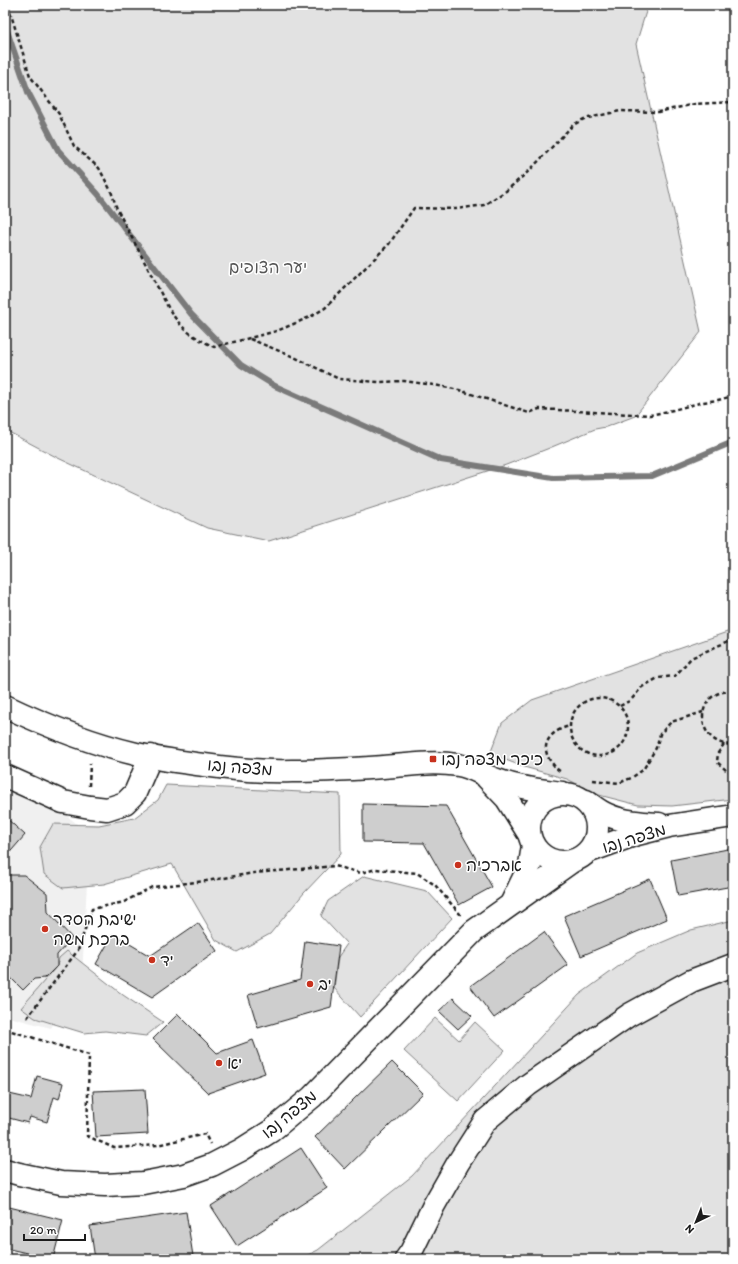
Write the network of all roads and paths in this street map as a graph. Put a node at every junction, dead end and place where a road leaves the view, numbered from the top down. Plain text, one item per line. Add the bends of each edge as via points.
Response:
1 (8, 5) edge
2 (733, 102) edge
3 (250, 339) junction
4 (733, 396) edge
5 (733, 639) edge
6 (733, 692) edge
7 (5, 706) edge
8 (620, 706) junction
9 (703, 712) junction
10 (570, 726) junction
11 (90, 740) junction
12 (724, 744) junction
13 (733, 745) edge
14 (150, 756) junction
15 (733, 772) edge
16 (482, 773) junction
17 (5, 776) edge
18 (563, 783) junction
19 (584, 800) junction
20 (84, 806) junction
21 (733, 816) edge
22 (678, 825) junction
23 (531, 840) junction
24 (590, 851) junction
25 (571, 862) junction
26 (448, 899) dead end
27 (510, 907) junction
28 (733, 965) edge
29 (27, 1018) dead end
30 (5, 1029) edge
31 (220, 1161) junction
32 (5, 1170) edge
33 (406, 1259) edge

1 - 3 path via 30,76 59,114 74,146 99,168 111,190 117,209 179,324 191,335 214,348
2 - 3 path via 695,104 658,112 620,112 584,119 573,124 530,170 506,191 484,205 456,209 414,208 389,244 325,308 277,331
3 - 4 path via 339,379 378,382 404,380 434,385 459,390 529,413 539,409 650,415
5 - 8 path via 691,658 675,676 658,678 642,687 631,700
6 - 9 path via 720,693 712,698
7 - 11 street, מצפה נבו via 43,724
8 - 10 path via 612,700 593,698 577,708
8 - 10 path via 627,718 628,732 625,741 610,754 601,756 583,751 576,744
9 - 12 path via 705,729 716,741
9 - 18 path via 671,722 660,734 656,748 643,770 631,778 619,783 590,780
10 - 18 path via 562,728 550,737 546,744 546,752
11 - 14 street, מצפה נבו
11 - 20 path via 90,782
12 - 13 path
12 - 15 path via 718,753 717,762 727,771
14 - 16 street, מצפה נבו via 242,770 341,770 438,763 459,765
14 - 20 street via 135,793 125,803 107,809
16 - 18 street, מצפה נבו via 495,780 521,787
16 - 23 street, מצפה נבו via 507,799
17 - 20 street via 63,802
18 - 19 street via 574,795
18 - 23 street via 533,811 529,822
19 - 22 street, מצפה נבו via 618,818 643,823
19 - 24 street via 597,820 598,831
21 - 22 street, מצפה נבו
22 - 24 street, מצפה נבו via 637,834
23 - 25 street via 541,855 550,860
23 - 27 street via 530,864
24 - 25 street
25 - 27 street, מצפה נבו
26 - 29 path via 435,885 417,873 376,869 361,873 335,866 254,872 206,881 152,886 124,902 92,908 78,950
27 - 31 street, מצפה נבו via 474,932 312,1096 271,1131
28 - 33 street via 691,981 629,1014 528,1085 485,1121 458,1163
30 - 31 path via 89,1055 87,1136 114,1148 157,1145 205,1134
31 - 32 street, מצפה נבו via 184,1175 143,1183 105,1186 61,1182

